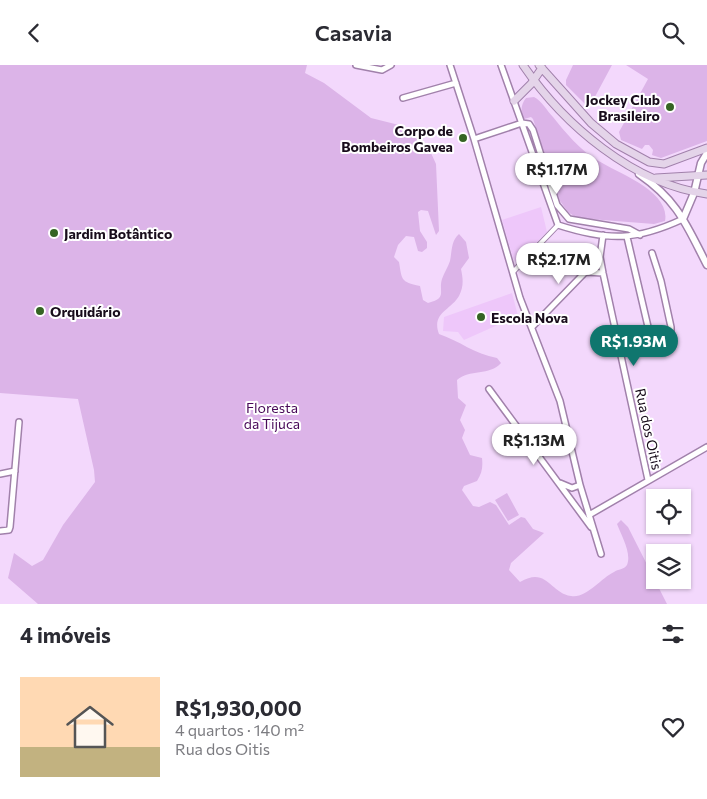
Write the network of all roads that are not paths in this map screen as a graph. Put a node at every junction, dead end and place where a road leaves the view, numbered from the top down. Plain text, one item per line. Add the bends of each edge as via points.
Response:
1 (356, 65) edge
2 (391, 65) edge
3 (450, 65) edge
4 (501, 65) edge
5 (523, 65) edge
6 (541, 66) edge
7 (535, 80) junction
8 (456, 83) junction
9 (404, 98) dead end
10 (514, 101) junction
11 (522, 123) junction
12 (474, 139) junction
13 (707, 148) edge
14 (707, 153) edge
15 (633, 170) junction
16 (698, 175) junction
17 (707, 175) edge
18 (656, 178) junction
19 (694, 193) junction
20 (707, 195) edge
21 (683, 219) junction
22 (558, 225) junction
23 (603, 235) junction
24 (640, 235) junction
25 (627, 237) junction
26 (652, 253) dead end
27 (600, 257) junction
28 (707, 265) edge
29 (512, 272) junction
30 (586, 272) junction
31 (602, 273) junction
32 (532, 327) junction
33 (489, 389) dead end
34 (19, 422) dead end
35 (707, 447) edge
36 (15, 471) junction
37 (0, 474) edge
38 (648, 480) junction
39 (558, 482) junction
40 (580, 485) junction
41 (588, 515) junction
42 (592, 528) junction
43 (0, 531) edge
44 (601, 554) dead end

1 - 2 street via 382,70
3 - 8 street
4 - 10 street
5 - 7 main road
6 - 7 main road
6 - 13 main road via 598,129 616,144 656,164
7 - 10 main road
7 - 15 main road via 598,145
8 - 9 street
8 - 12 street
10 - 11 street
11 - 12 street
11 - 22 street
11 - 24 street via 533,130 563,215 569,219 629,229
12 - 29 street
14 - 16 street
15 - 18 main road
15 - 21 street via 662,191
16 - 17 main road
16 - 18 main road
16 - 19 street
18 - 19 main road
19 - 20 main road
19 - 21 street
21 - 24 street
21 - 28 street
22 - 23 street
22 - 29 street
23 - 25 street
23 - 27 street, Rua dos Oitis
24 - 25 street
25 - 26 street via 649,331 653,334 672,327
27 - 30 street
27 - 31 street, Rua dos Oitis
29 - 32 street
30 - 31 street
30 - 32 street
31 - 38 street, Rua dos Oitis
32 - 40 street via 560,401
33 - 39 street
34 - 36 street
35 - 38 street
36 - 37 street
36 - 43 street via 9,530
38 - 41 street
39 - 40 street via 572,488
39 - 42 street
40 - 41 street
41 - 42 street
42 - 44 street

